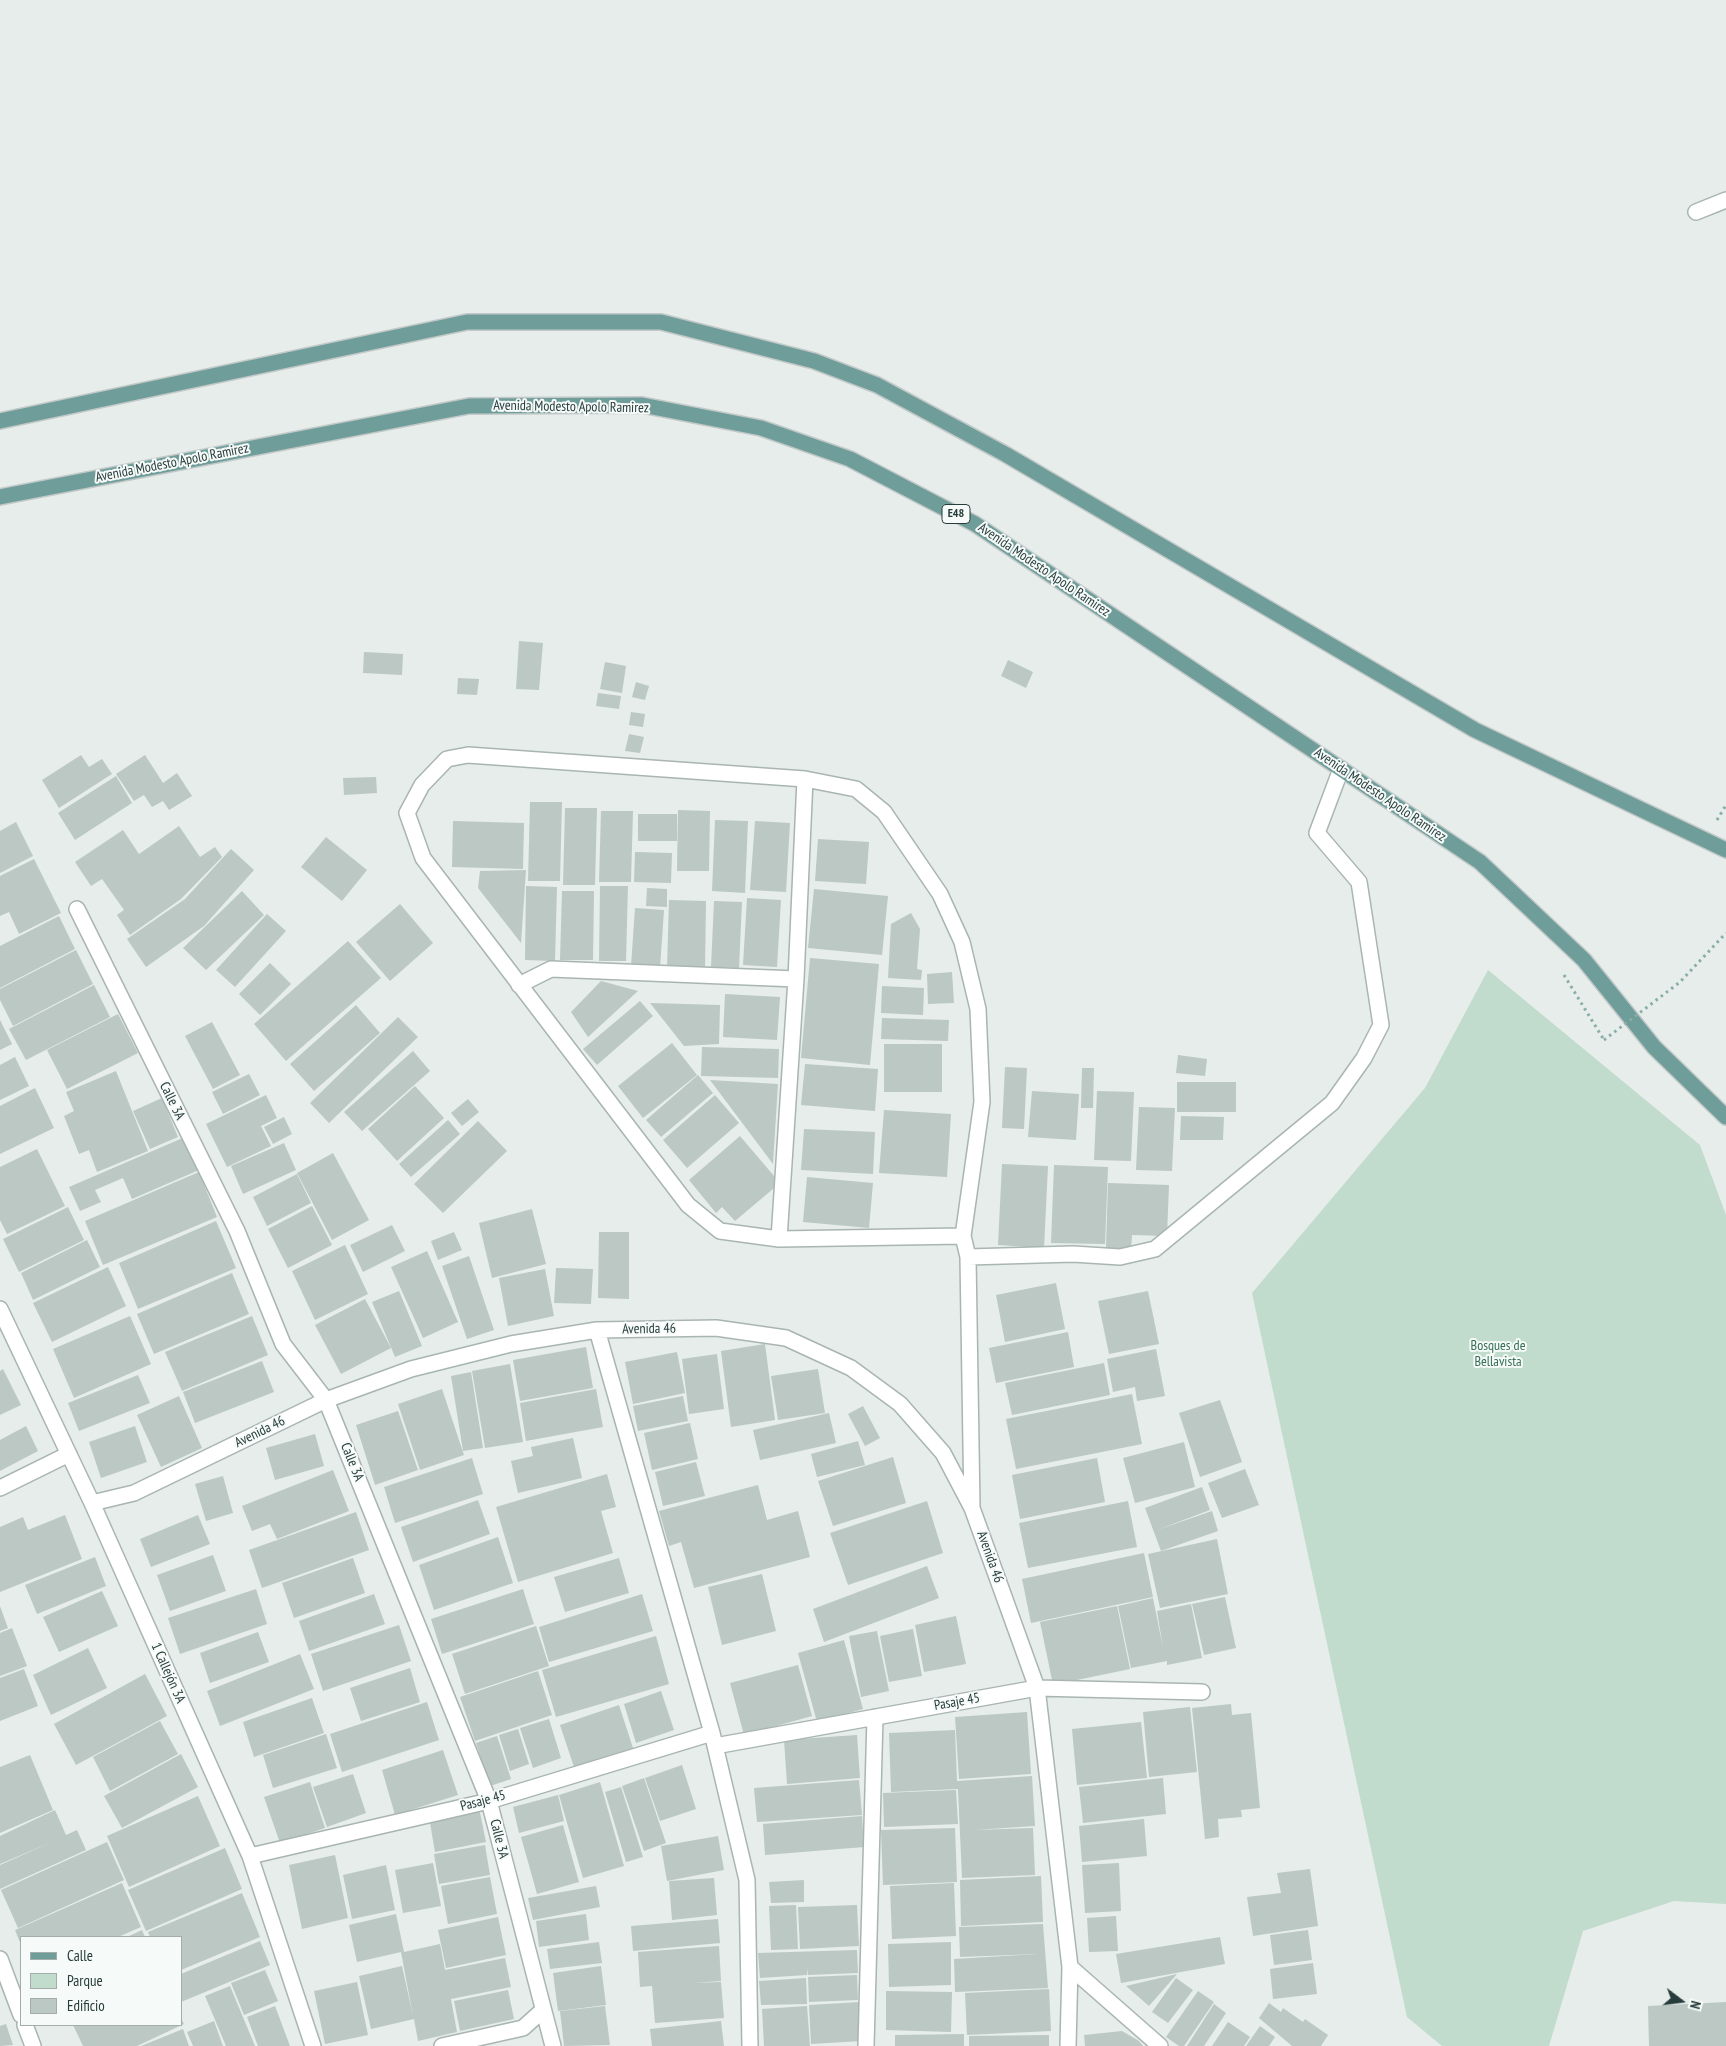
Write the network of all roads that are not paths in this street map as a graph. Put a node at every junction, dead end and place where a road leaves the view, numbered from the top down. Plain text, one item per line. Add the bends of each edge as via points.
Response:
1 (1726, 200) edge
2 (1696, 212) dead end
3 (0, 422) edge
4 (0, 496) edge
5 (1341, 769) junction
6 (805, 779) junction
7 (1726, 850) edge
8 (77, 909) dead end
9 (796, 979) junction
10 (519, 985) junction
11 (1726, 1117) edge
12 (963, 1236) junction
13 (779, 1239) junction
14 (968, 1257) junction
15 (0, 1309) edge
16 (597, 1330) junction
17 (326, 1400) junction
18 (69, 1454) junction
19 (0, 1488) edge
20 (92, 1503) junction
21 (972, 1508) junction
22 (1037, 1688) junction
23 (1202, 1692) dead end
24 (875, 1717) junction
25 (713, 1740) junction
26 (489, 1801) junction
27 (250, 1856) junction
28 (0, 1959) edge
29 (1070, 1967) junction
30 (543, 2010) junction
31 (20, 2012) edge
32 (25, 2026) edge
33 (33, 2046) edge
34 (314, 2046) edge
35 (442, 2046) edge
36 (553, 2046) edge
37 (750, 2046) edge
38 (866, 2046) edge
39 (1068, 2046) edge
40 (1160, 2046) edge

1 - 2 street
3 - 7 main road via 467,322 661,322 814,360 877,385 1005,454 1476,730
4 - 5 main road, Avenida Modesto Apolo Ramirez / E48 via 469,406 642,405 761,428 850,459 976,524
5 - 11 main road, Avenida Modesto Apolo Ramirez / E48 via 1480,862 1584,960 1654,1047
5 - 14 street via 1317,833 1360,882 1381,1025 1364,1058 1332,1103 1155,1249 1120,1257 1073,1254
6 - 9 street
6 - 10 street via 468,755 447,759 422,785 407,813 423,858
6 - 12 street via 856,789 884,812 940,894 962,942 978,1010 982,1102
8 - 17 street, Calle 3A via 237,1231 283,1344
9 - 10 street via 551,969
9 - 13 street
10 - 13 street via 688,1206 720,1231
12 - 13 street
12 - 14 street
14 - 21 street
15 - 18 street, 1 Callejón 3A
16 - 17 street, Avenida 46 via 511,1344 411,1369
16 - 21 street, Avenida 46 via 716,1328 786,1338 851,1368 900,1404 943,1453
16 - 25 street
17 - 20 street, Avenida 46 via 134,1493
17 - 26 street, Calle 3A
18 - 19 street
18 - 20 street, 1 Callejón 3A
20 - 27 street, 1 Callejón 3A
21 - 22 street, Avenida 46
22 - 23 street, Pasaje 45
22 - 24 street, Pasaje 45
22 - 29 street, Avenida 46
24 - 25 street, Pasaje 45
24 - 38 street
25 - 26 street, Pasaje 45
25 - 37 street via 747,1880
26 - 27 street, Pasaje 45
26 - 30 street, Calle 3A
27 - 34 street, 1 Callejón 3A
28 - 31 street
29 - 39 street, Avenida 46
29 - 40 street
30 - 35 street via 523,2028
30 - 36 street, Calle 3A
32 - 33 street

